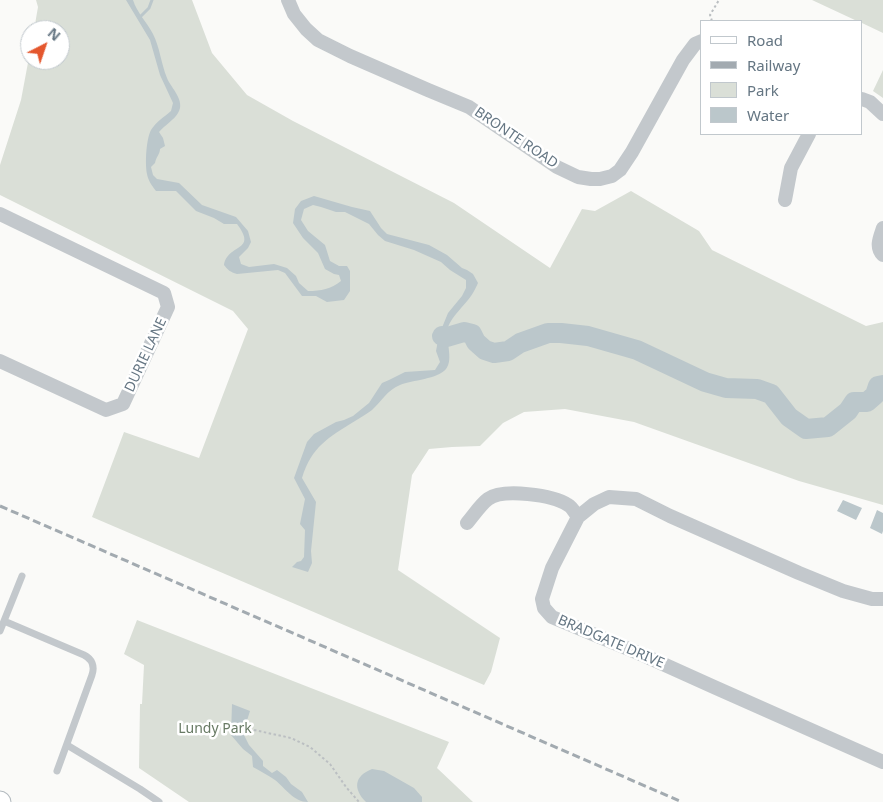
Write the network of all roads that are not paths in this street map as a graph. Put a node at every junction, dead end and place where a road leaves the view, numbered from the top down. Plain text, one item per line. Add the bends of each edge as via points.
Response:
1 (288, 0) edge
2 (700, 41) edge
3 (863, 99) edge
4 (883, 114) edge
5 (808, 135) edge
6 (786, 200) dead end
7 (0, 214) edge
8 (883, 228) edge
9 (883, 255) edge
10 (0, 361) edge
11 (578, 517) junction
12 (467, 523) dead end
13 (22, 576) dead end
14 (883, 599) edge
15 (4, 621) junction
16 (0, 630) edge
17 (66, 746) junction
18 (882, 760) edge
19 (57, 771) dead end
20 (159, 802) edge

1 - 2 street, BRONTE ROAD via 294,14 318,40 469,107 557,167 591,180 612,176 620,170 683,60
3 - 4 street
5 - 6 street via 791,168
7 - 10 street, DURIE LANE via 164,293 168,307 123,404 106,410
8 - 9 street via 878,241
11 - 12 street via 570,505 554,498 529,494 496,495 487,499
11 - 14 street, BRADGATE DRIVE via 609,497 636,499 808,577 843,591
11 - 18 street, BRADGATE DRIVE via 552,568 542,599 544,608 552,617
13 - 15 lane
15 - 16 lane
15 - 17 lane via 91,660 94,672
17 - 19 lane
17 - 20 lane

